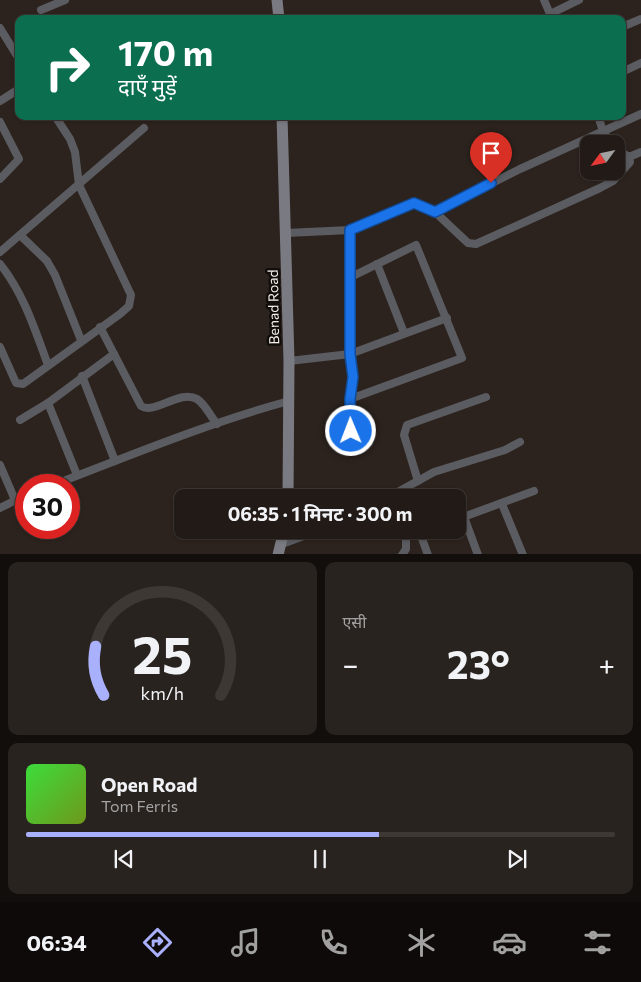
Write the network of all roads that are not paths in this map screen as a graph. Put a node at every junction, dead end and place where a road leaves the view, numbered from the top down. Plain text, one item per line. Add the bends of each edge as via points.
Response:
1 (64, 0) edge
2 (277, 0) edge
3 (544, 0) edge
4 (579, 0) edge
5 (41, 10) dead end
6 (279, 15) edge
7 (550, 15) edge
8 (554, 15) edge
9 (641, 18) edge
10 (626, 25) edge
11 (0, 28) edge
12 (15, 52) edge
13 (641, 64) edge
14 (626, 70) edge
15 (15, 92) edge
16 (0, 101) edge
17 (641, 114) edge
18 (58, 120) edge
19 (282, 120) edge
20 (599, 120) edge
21 (0, 122) edge
22 (144, 128) dead end
23 (603, 131) junction
24 (606, 135) edge
25 (641, 152) edge
26 (625, 155) edge
27 (629, 157) junction
28 (0, 179) edge
29 (79, 185) junction
30 (435, 212) junction
31 (350, 230) junction
32 (20, 234) junction
33 (286, 234) junction
34 (0, 252) edge
35 (0, 264) edge
36 (377, 264) junction
37 (351, 277) junction
38 (447, 318) junction
39 (100, 327) junction
40 (404, 333) junction
41 (81, 340) junction
42 (0, 347) edge
43 (114, 354) junction
44 (350, 354) junction
45 (289, 361) junction
46 (48, 365) junction
47 (82, 376) junction
48 (486, 397) dead end
49 (350, 399) junction
50 (289, 401) junction
51 (48, 403) junction
52 (20, 420) dead end
53 (217, 424) junction
54 (351, 431) dead end
55 (520, 442) dead end
56 (115, 461) junction
57 (0, 465) edge
58 (76, 474) edge
59 (80, 475) edge
60 (418, 480) junction
61 (288, 489) edge
62 (402, 489) edge
63 (534, 490) dead end
64 (15, 500) joint
65 (502, 504) junction
66 (0, 508) edge
67 (466, 516) edge
68 (466, 529) edge
69 (301, 539) edge
70 (405, 539) edge
71 (422, 539) edge
72 (280, 549) edge
73 (402, 554) edge
74 (428, 554) edge
75 (478, 554) edge
76 (523, 554) edge

1 - 5 street
2 - 6 main road
3 - 7 street
4 - 8 street
9 - 10 street
11 - 12 street
13 - 14 street
15 - 16 street
17 - 23 street
18 - 29 street via 75,152
19 - 33 main road, Benad Road
20 - 23 street
21 - 28 street via 19,159
22 - 29 street
23 - 24 street
23 - 30 street
25 - 27 street
26 - 27 street
27 - 30 street via 626,169 600,188 476,244 468,243
29 - 32 street
29 - 39 street via 131,295 129,306
30 - 31 street via 414,203
31 - 33 street
31 - 37 street
32 - 34 street
32 - 41 street via 51,268
33 - 45 main road, Benad Road
35 - 46 street via 12,279 25,306
36 - 37 street
36 - 38 street via 416,245
36 - 40 street
37 - 44 street
38 - 40 street
38 - 49 street via 462,358
39 - 41 street
39 - 43 street
40 - 44 street
41 - 46 street
42 - 46 street via 16,383 20,385
43 - 47 street
43 - 53 street via 141,406 145,408 191,397 199,400
44 - 45 street
44 - 49 street via 353,377
45 - 50 main road, Benad Road
47 - 51 street
47 - 56 street
48 - 60 street via 407,425 404,436
49 - 54 street
50 - 53 street
50 - 61 main road, Benad Road
51 - 52 street
51 - 58 street
53 - 56 street
55 - 60 street
56 - 59 street
57 - 64 street
60 - 62 street
63 - 65 street
64 - 66 street
65 - 67 street
65 - 76 street
68 - 75 street
69 - 72 street
70 - 73 street via 406,550
71 - 74 street

